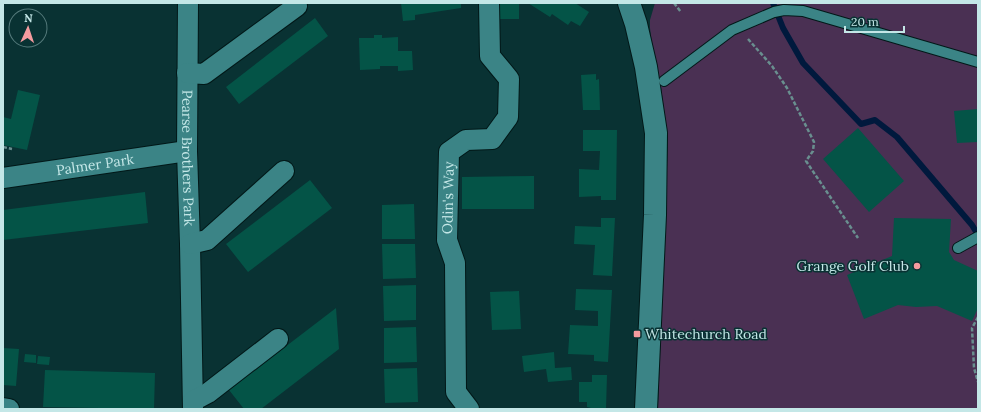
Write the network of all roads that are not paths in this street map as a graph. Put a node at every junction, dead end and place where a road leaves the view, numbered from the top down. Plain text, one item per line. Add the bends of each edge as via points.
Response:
1 (188, 3) edge
2 (489, 3) edge
3 (629, 3) edge
4 (640, 3) edge
5 (296, 6) dead end
6 (636, 24) junction
7 (978, 62) edge
8 (187, 73) junction
9 (664, 81) dead end
10 (187, 151) junction
11 (284, 171) dead end
12 (3, 178) edge
13 (978, 237) edge
14 (190, 244) junction
15 (962, 246) dead end
16 (278, 339) dead end
17 (193, 405) edge
18 (3, 408) edge
19 (9, 409) edge
20 (469, 409) edge
21 (646, 409) edge

1 - 8 street, Pearse Brothers Park
2 - 20 street, Odin's Way via 490,56 509,79 508,117 492,139 466,140 449,152 448,172 446,240 455,263 456,392
3 - 6 street
4 - 6 street
5 - 8 street, Pearse Brothers Park via 204,74
6 - 21 street via 646,67 656,133 655,216
7 - 9 lane via 803,11 784,10 726,33
8 - 10 street, Pearse Brothers Park
10 - 12 street, Palmer Park
10 - 14 street, Pearse Brothers Park
11 - 14 street, Pearse Brothers Park via 207,240
13 - 15 lane
14 - 17 street, Pearse Brothers Park
16 - 17 street, Pearse Brothers Park
18 - 19 street

